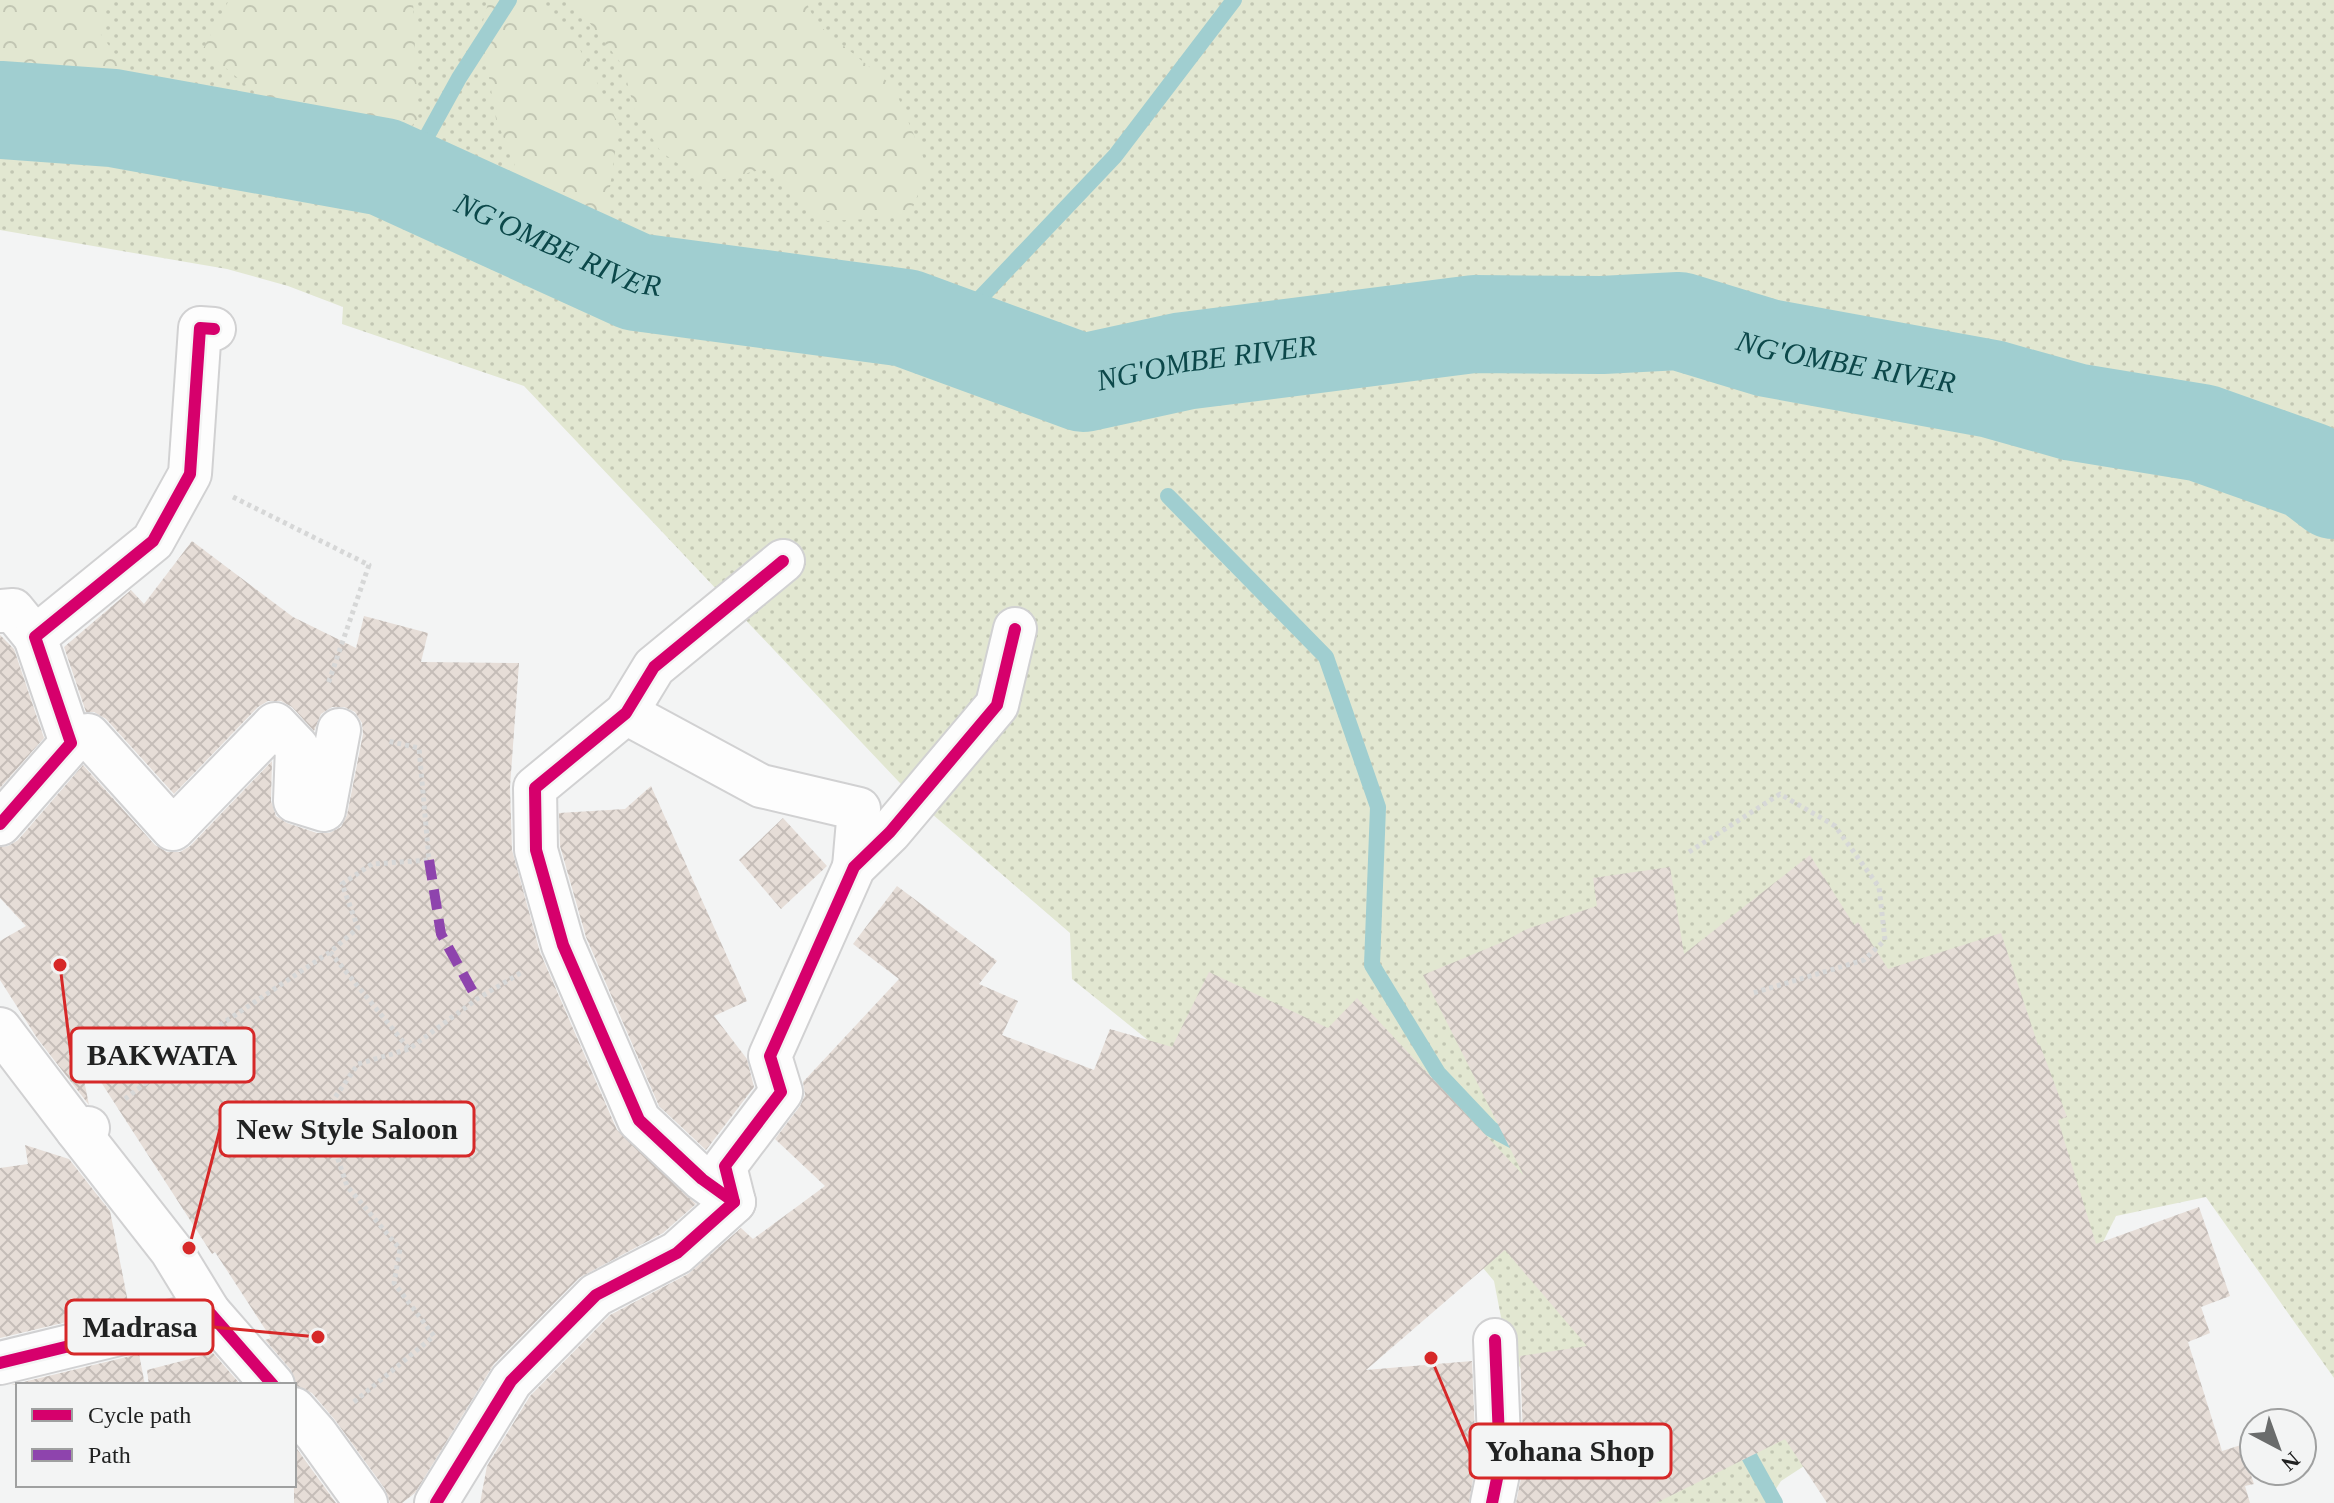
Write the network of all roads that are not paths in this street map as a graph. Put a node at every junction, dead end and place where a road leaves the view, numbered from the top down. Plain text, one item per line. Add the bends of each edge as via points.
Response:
1 (214, 329) dead end
2 (783, 561) dead end
3 (0, 611) edge
4 (1015, 629) dead end
5 (35, 637) junction
6 (626, 713) junction
7 (339, 730) dead end
8 (71, 743) junction
9 (0, 824) edge
10 (854, 867) junction
11 (0, 1029) edge
12 (734, 1202) junction
13 (209, 1312) junction
14 (1495, 1340) dead end
15 (0, 1363) edge
16 (271, 1383) edge
17 (305, 1421) edge
18 (366, 1503) edge
19 (436, 1503) edge
20 (1492, 1503) edge

1 - 5 street via 200,328 190,474 153,541
2 - 6 street via 654,667
3 - 5 street via 13,610
4 - 10 street via 997,705
5 - 8 street
6 - 10 street via 761,786 859,809
6 - 12 street via 535,788 536,850 563,945 639,1120
7 - 8 street via 324,810 295,801 297,747 275,724 173,829 88,735
8 - 9 street
10 - 12 street via 770,1056 781,1092 725,1166
11 - 13 street via 82,1129 171,1250
12 - 19 street via 677,1253 596,1295 511,1381
13 - 15 street
13 - 16 street
14 - 20 street via 1500,1464
17 - 18 street

